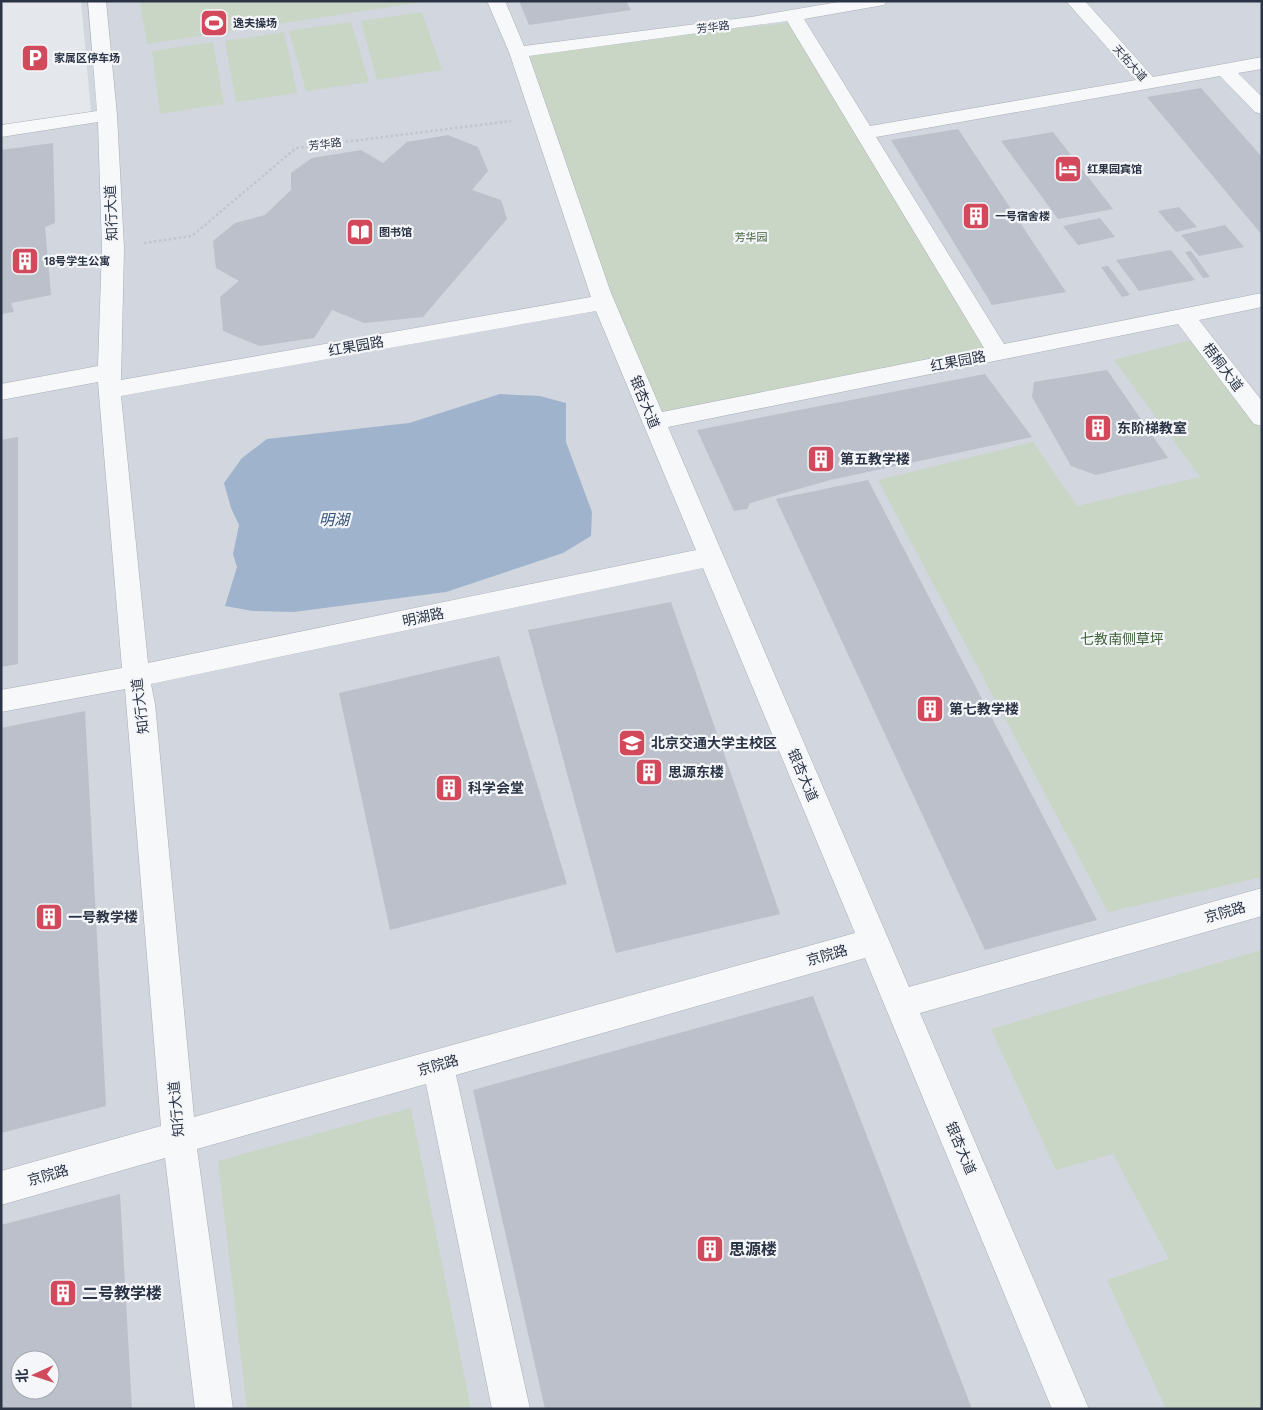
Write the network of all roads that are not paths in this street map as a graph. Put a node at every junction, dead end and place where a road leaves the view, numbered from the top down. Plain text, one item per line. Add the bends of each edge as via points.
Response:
1 (97, 1) edge
2 (496, 1) edge
3 (1075, 1) edge
4 (874, 2) edge
5 (793, 16) junction
6 (518, 52) junction
7 (1262, 64) edge
8 (1225, 70) junction
9 (1149, 83) junction
10 (1262, 108) edge
11 (107, 115) junction
12 (1, 131) edge
13 (865, 133) junction
14 (1262, 300) edge
15 (604, 302) junction
16 (1184, 316) junction
17 (998, 353) junction
18 (110, 381) junction
19 (1, 392) edge
20 (1262, 418) edge
21 (653, 422) junction
22 (711, 557) junction
23 (136, 676) junction
24 (1, 701) edge
25 (1262, 902) edge
26 (873, 942) junction
27 (900, 1004) junction
28 (438, 1065) junction
29 (179, 1137) junction
30 (1, 1188) edge
31 (214, 1409) edge
32 (511, 1409) edge
33 (1071, 1409) edge

1 - 11 street, 知行大道
2 - 6 street, 银杏大道
3 - 9 street, 天佑大道
4 - 5 street, 芳华路
5 - 6 street, 芳华路 via 747,15
5 - 13 street
6 - 15 street, 银杏大道
7 - 8 street, 天佑大道
8 - 9 street, 天佑大道
8 - 10 street
9 - 13 street
11 - 12 street
11 - 18 street, 知行大道 via 113,248
13 - 17 street
14 - 16 street, 红果园路
15 - 18 street, 红果园路
15 - 21 street, 银杏大道
16 - 17 street, 红果园路
16 - 20 street, 梧桐大道
17 - 21 street, 红果园路
18 - 19 street, 红果园路
18 - 23 street, 知行大道
21 - 22 street, 银杏大道
22 - 23 street, 明湖路
22 - 26 street, 银杏大道
23 - 24 street, 明湖路
23 - 29 street, 知行大道
25 - 27 street, 京院路
26 - 27 street, 银杏大道
26 - 28 street, 京院路
27 - 33 street, 银杏大道
28 - 29 street, 京院路
28 - 32 street
29 - 30 street, 京院路
29 - 31 street, 知行大道

